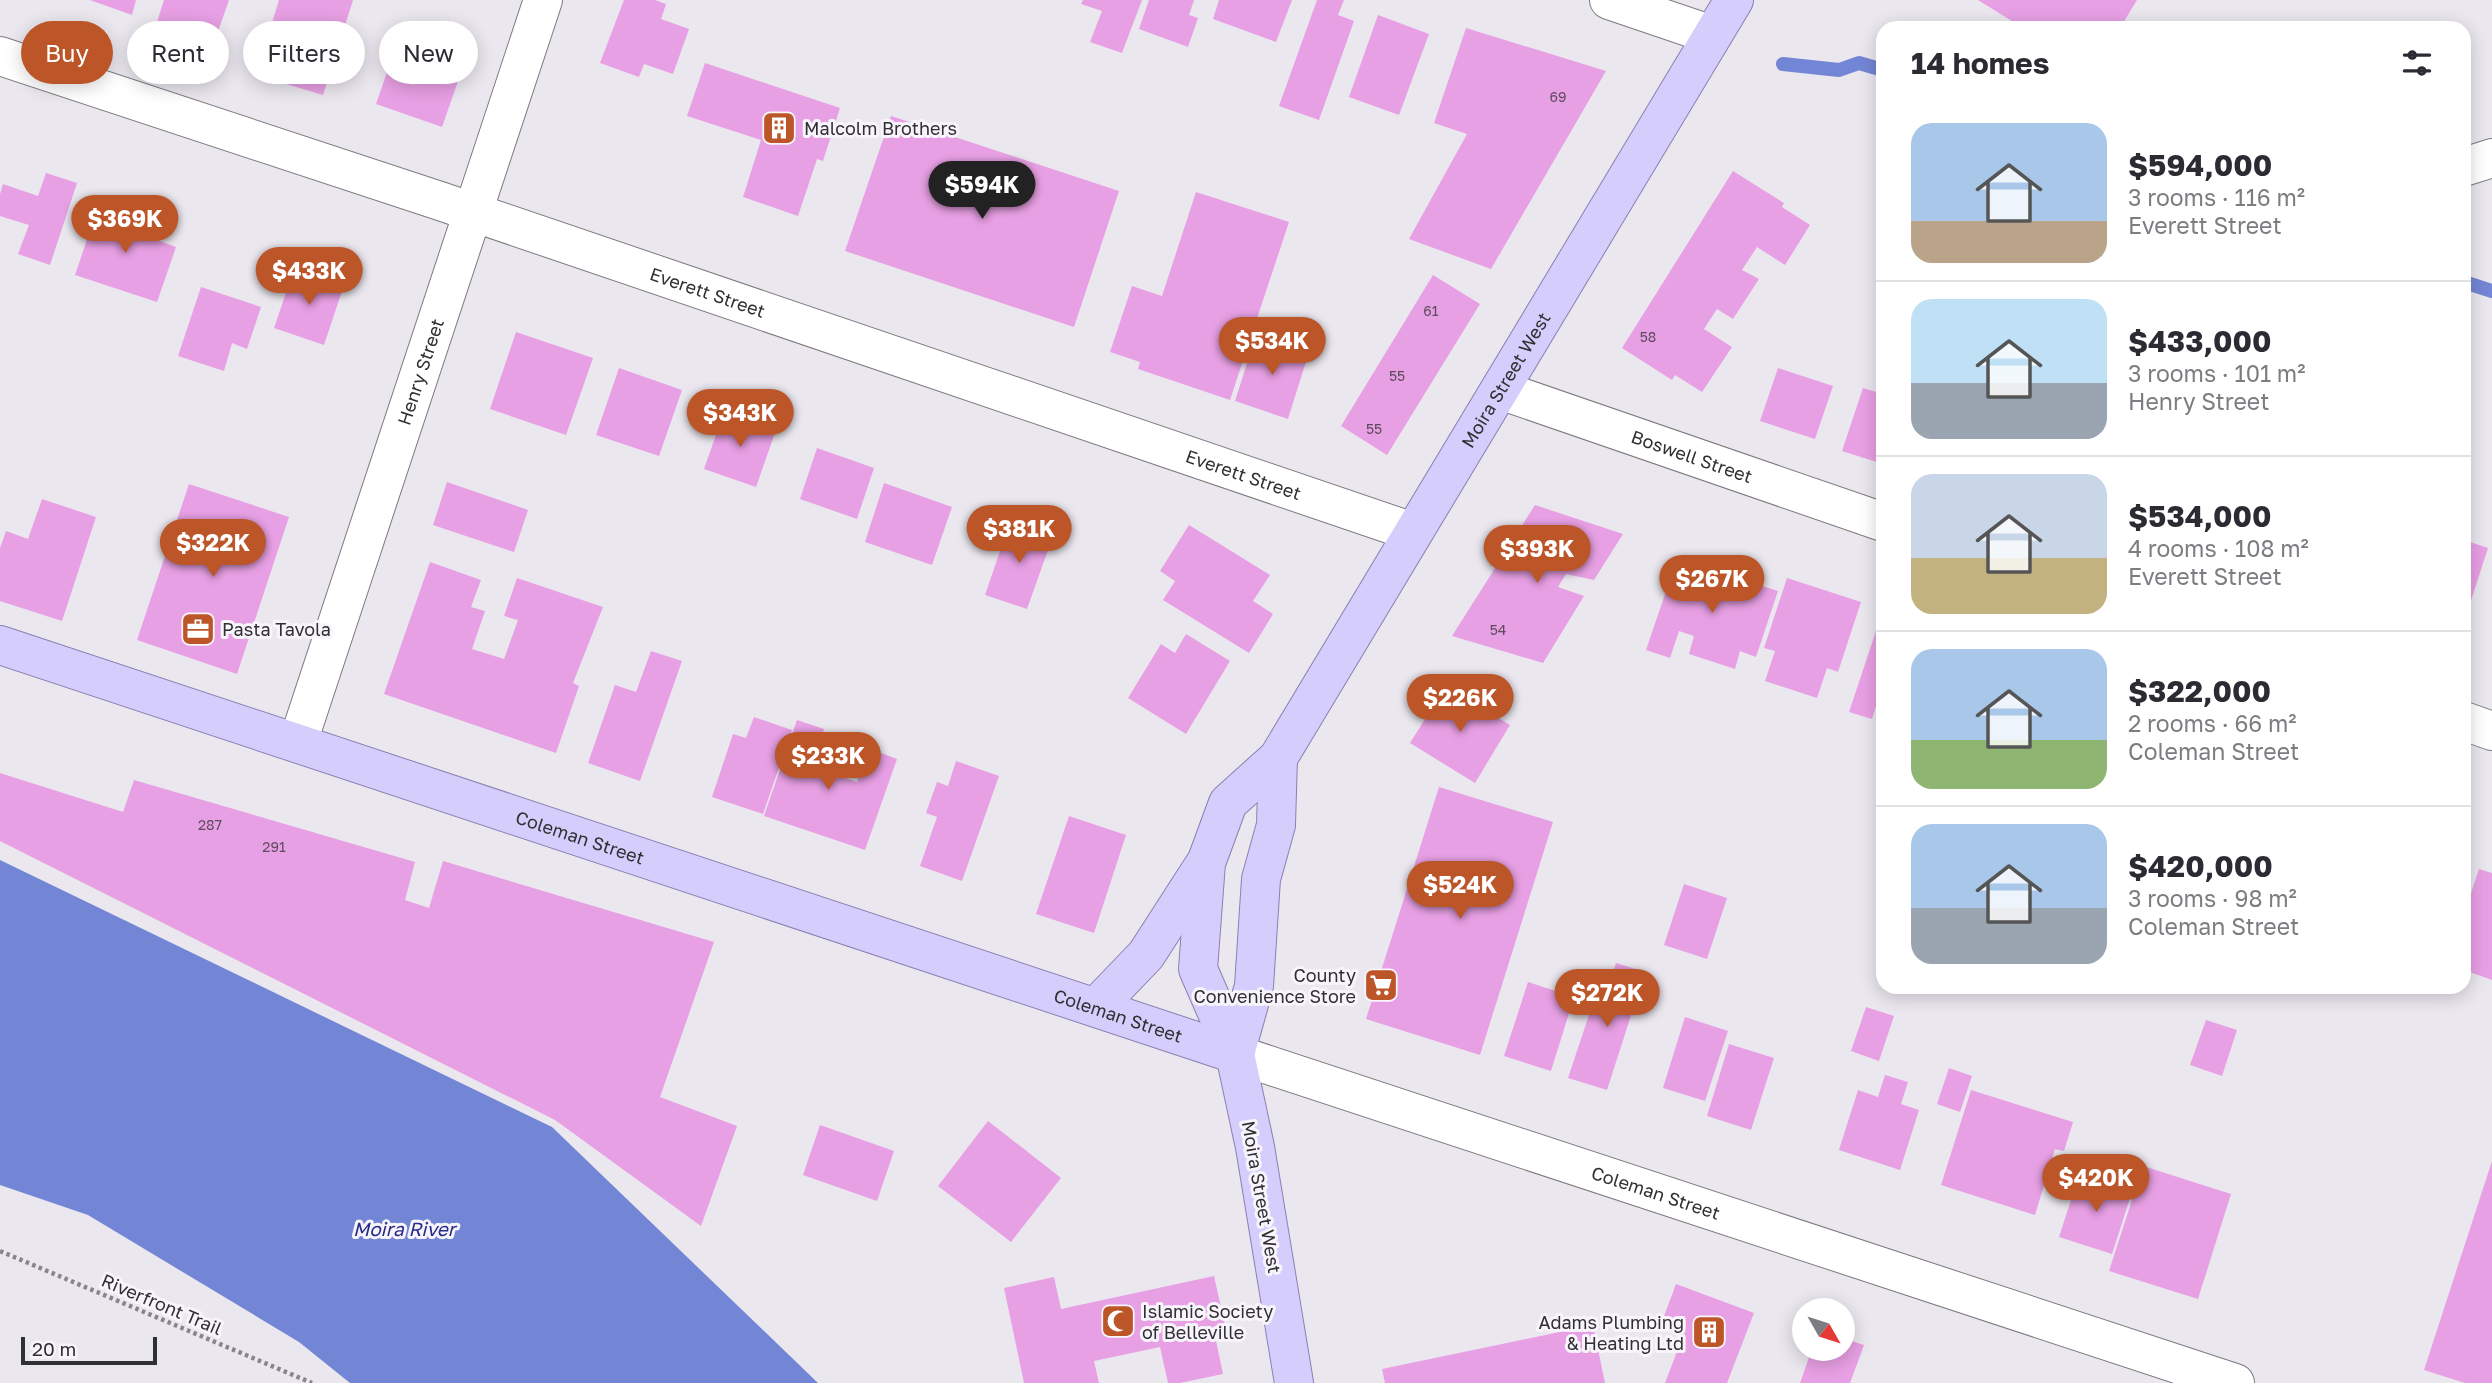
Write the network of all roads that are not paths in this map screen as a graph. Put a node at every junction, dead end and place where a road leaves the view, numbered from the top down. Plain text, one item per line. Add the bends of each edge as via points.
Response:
1 (543, 0) edge
2 (1609, 0) edge
3 (1734, 0) edge
4 (1712, 34) junction
5 (0, 56) edge
6 (2492, 159) edge
7 (2471, 165) edge
8 (473, 212) junction
9 (1500, 390) junction
10 (1876, 520) edge
11 (1413, 533) junction
12 (0, 645) edge
13 (2471, 724) edge
14 (2492, 731) edge
15 (298, 742) junction
16 (1278, 758) junction
17 (1206, 863) junction
18 (1096, 1007) junction
19 (1235, 1054) junction
20 (1294, 1383) edge
21 (2235, 1383) edge

1 - 8 street, Henry Street
2 - 4 street
3 - 4 main road, Moira Street West
4 - 9 main road, Moira Street West
5 - 8 street, Everett Street
6 - 7 street
8 - 11 street, Everett Street
8 - 15 street, Henry Street
9 - 10 street, Boswell Street
9 - 11 main road, Moira Street West
11 - 16 main road, Moira Street West
12 - 15 main road, Coleman Street
13 - 14 street
15 - 18 main road, Coleman Street
16 - 17 main road, Moira Street West via 1228,803
16 - 19 main road, Moira Street West via 1276,825 1261,880 1254,986
17 - 18 main road via 1146,955
17 - 19 main road, Moira Street West via 1198,970
18 - 19 main road, Coleman Street
19 - 20 main road, Moira Street West
19 - 21 street, Coleman Street

